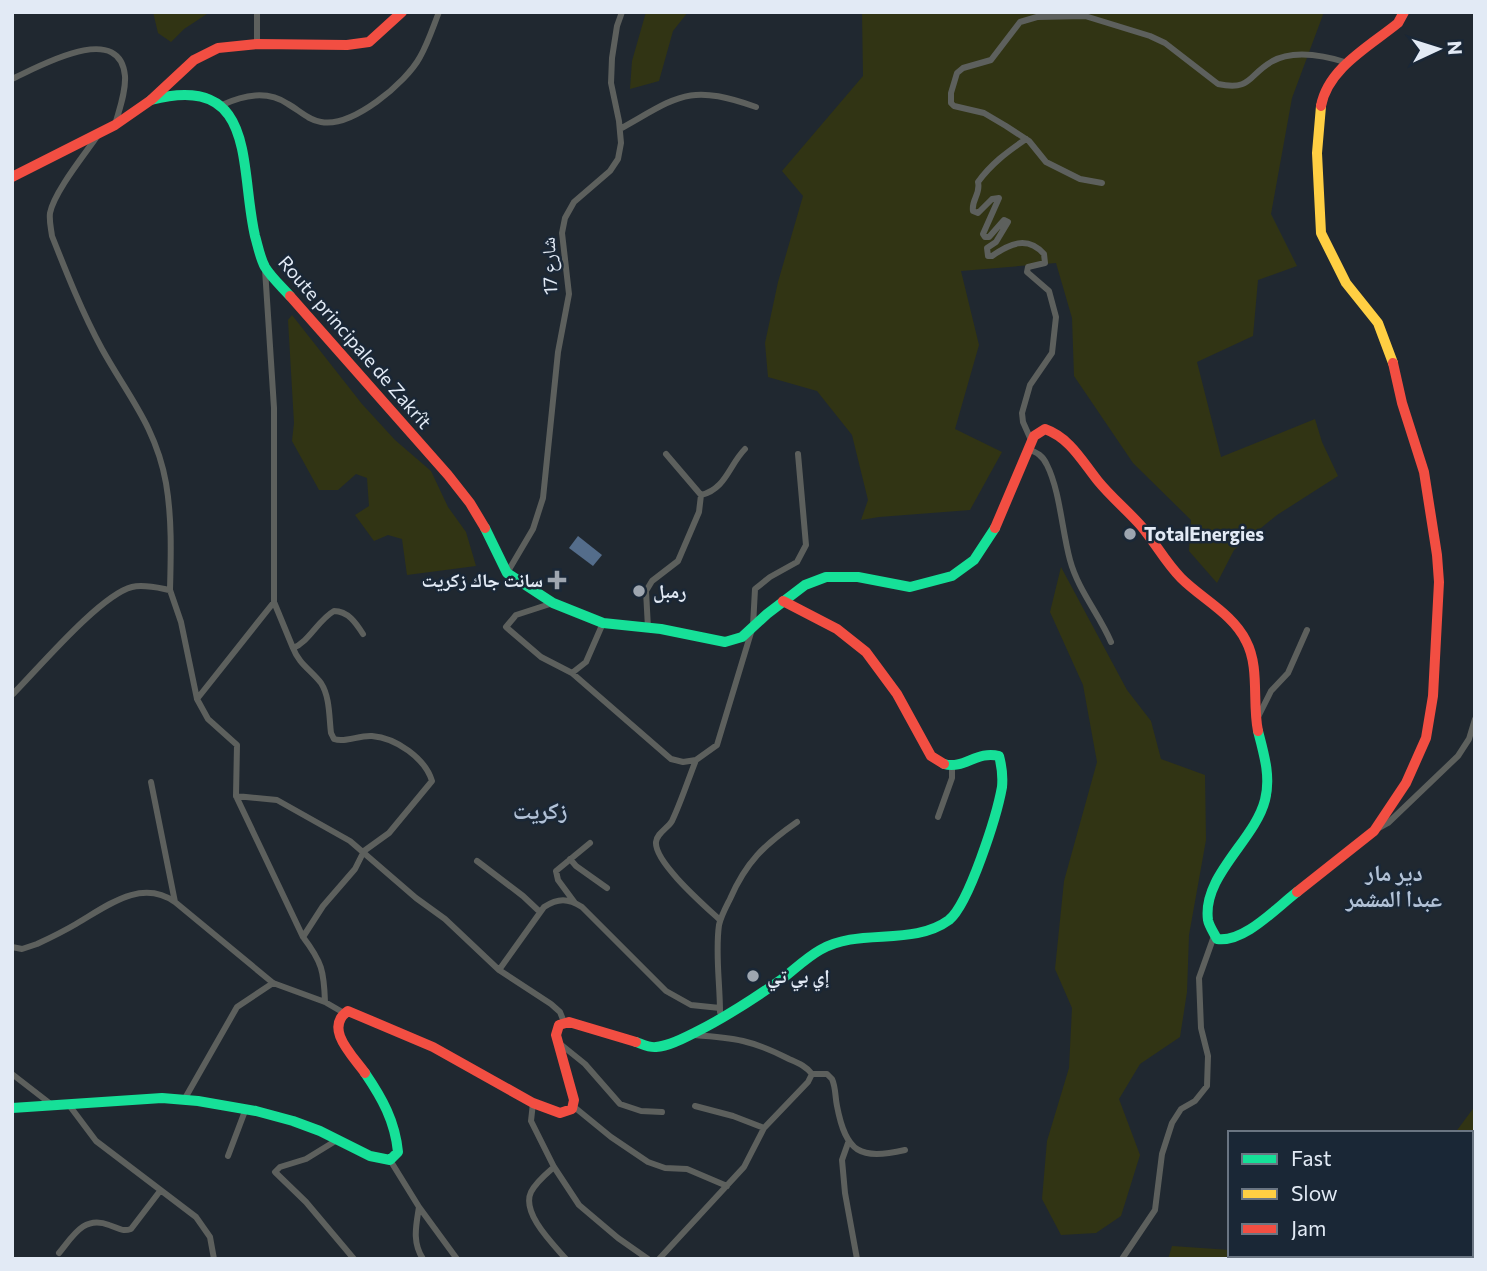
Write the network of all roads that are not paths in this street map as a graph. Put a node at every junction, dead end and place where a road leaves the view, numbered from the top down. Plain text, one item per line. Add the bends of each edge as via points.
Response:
1 (257, 12) edge
2 (402, 12) edge
3 (439, 12) edge
4 (622, 12) edge
5 (1404, 12) edge
6 (257, 44) junction
7 (1348, 63) junction
8 (12, 79) edge
9 (151, 100) junction
10 (222, 105) junction
11 (756, 107) dead end
12 (114, 125) junction
13 (620, 129) junction
14 (99, 134) junction
15 (1026, 139) junction
16 (12, 177) edge
17 (1102, 183) dead end
18 (265, 267) junction
19 (1029, 445) junction
20 (744, 449) dead end
21 (666, 454) dead end
22 (798, 454) dead end
23 (701, 495) junction
24 (507, 573) junction
25 (170, 590) junction
26 (783, 601) junction
27 (274, 602) junction
28 (553, 603) junction
29 (603, 623) junction
30 (753, 626) junction
31 (649, 628) junction
32 (1307, 630) dead end
33 (363, 634) dead end
34 (1111, 642) dead end
35 (293, 648) junction
36 (572, 673) junction
37 (12, 695) edge
38 (197, 699) junction
39 (1475, 719) edge
40 (1256, 720) junction
41 (696, 760) junction
42 (952, 766) junction
43 (151, 782) dead end
44 (236, 796) junction
45 (938, 817) dead end
46 (797, 822) dead end
47 (1374, 831) junction
48 (590, 843) dead end
49 (363, 851) junction
50 (570, 859) junction
51 (477, 861) dead end
52 (607, 888) dead end
53 (175, 902) junction
54 (575, 903) junction
55 (540, 912) junction
56 (720, 920) junction
57 (1214, 936) junction
58 (303, 937) junction
59 (12, 947) edge
60 (499, 970) junction
61 (272, 983) junction
62 (325, 1002) junction
63 (344, 1013) junction
64 (720, 1013) junction
65 (564, 1022) junction
66 (692, 1035) junction
67 (558, 1042) junction
68 (12, 1074) edge
69 (812, 1074) junction
70 (184, 1100) junction
71 (533, 1102) junction
72 (69, 1105) junction
73 (695, 1105) dead end
74 (54, 1106) junction
75 (573, 1106) junction
76 (12, 1108) edge
77 (245, 1111) junction
78 (662, 1112) dead end
79 (764, 1128) junction
80 (339, 1139) junction
81 (848, 1143) junction
82 (905, 1150) dead end
83 (228, 1156) dead end
84 (390, 1160) junction
85 (554, 1167) junction
86 (727, 1185) junction
87 (160, 1191) junction
88 (419, 1207) junction
89 (667, 1251) junction
90 (59, 1254) dead end
91 (214, 1259) edge
92 (354, 1259) edge
93 (423, 1259) edge
94 (457, 1259) edge
95 (566, 1259) edge
96 (648, 1259) edge
97 (659, 1259) edge
98 (671, 1259) edge
99 (857, 1259) edge
100 (1122, 1259) edge

1 - 6 street
2 - 6 street via 369,42
3 - 10 street via 421,55 399,85 342,121 321,122 266,95 243,96
4 - 13 street, شارع 17 via 611,83
5 - 7 street via 1398,23
6 - 9 street via 205,53
7 - 15 street via 1326,57 1284,57 1248,82 1224,85 1150,36 1085,16 1027,19 991,60 957,73 950,99 956,107 984,113
7 - 47 street via 1326,86 1320,105 1321,233 1346,283 1378,323 1395,367 1424,472 1439,582 1426,738 1406,783
8 - 12 street via 84,49 109,52 121,62 125,75
9 - 10 street via 186,94
9 - 12 street
10 - 18 street, Route principale de Zakrît via 239,132
11 - 13 street via 730,98 688,94
12 - 14 street
13 - 24 street, شارع 17 via 618,159 574,202 565,218 562,233 569,294 558,352 543,498 533,529
14 - 16 street
14 - 25 street via 55,200 50,224 86,320 139,408 159,458 170,514
15 - 17 street via 1046,163 1080,179
15 - 19 street via 987,170 978,182 980,190 972,208 978,213 999,198 984,228 985,237 1004,220 1008,222 996,242 986,248 988,256 1019,242 1040,250 1045,258 1043,264 1027,269 1049,291 1056,317 1052,353 1030,385 1022,413
18 - 24 street, Route principale de Zakrît via 448,475 470,503
18 - 27 street via 274,408
19 - 26 street via 990,538 958,573 910,587 832,576 805,585
19 - 34 street via 1047,463 1070,559
19 - 40 street via 1045,429 1060,435 1183,579 1239,630 1249,646
20 - 23 street via 734,459 728,477
21 - 23 street
22 - 30 street via 806,545 797,562 755,589
23 - 31 street via 699,512 678,561 646,591
24 - 28 street
25 - 37 street via 139,586 118,594
25 - 38 street
26 - 30 street
26 - 42 street via 842,632 863,649 887,678 931,756
27 - 35 street
27 - 38 street
28 - 29 street
28 - 36 street via 516,615 506,627 541,657
29 - 31 street
29 - 36 street via 586,662
30 - 31 street via 742,637 725,642
30 - 41 street via 717,745
32 - 40 street via 1288,673 1270,691
33 - 35 street via 354,620 334,611
35 - 49 street via 325,691 334,739 384,739 402,747 429,771 432,781 402,820
36 - 41 street via 671,758
38 - 44 street via 208,719 237,745
39 - 47 street via 1458,756
40 - 57 street via 1268,788 1257,817 1213,887 1208,916
41 - 56 street via 672,820 656,844 675,877
42 - 45 street
42 - 64 street via 985,753 1002,761 1004,771 987,837 957,914 919,932 828,946 779,981
43 - 53 street
44 - 49 street via 277,800
44 - 58 street
46 - 56 street via 751,860
47 - 57 street via 1239,936 1225,940
48 - 50 street
49 - 58 street via 351,875
49 - 60 street
50 - 52 street
50 - 54 street via 556,871
51 - 55 street
53 - 59 street via 154,892 131,894 37,944
53 - 61 street
54 - 55 street via 561,899
54 - 64 street via 666,991
55 - 60 street
56 - 64 street
57 - 100 street via 1199,978 1207,1086 1172,1123 1162,1154 1155,1210
58 - 62 street via 319,959
60 - 65 street via 551,1003
61 - 62 street
61 - 70 street via 237,1006
62 - 63 street
63 - 71 street via 353,1012 433,1047
63 - 84 street via 338,1033 390,1115 398,1144 398,1152
64 - 66 street
65 - 66 street via 654,1048
65 - 67 street via 556,1029
66 - 69 street via 752,1042
67 - 75 street
67 - 78 street via 585,1063 620,1104
68 - 74 street
69 - 79 street
69 - 81 street via 827,1074 832,1079
70 - 72 street
70 - 77 street
71 - 75 street via 560,1112
71 - 85 street via 531,1121
72 - 74 street
72 - 87 street via 96,1141
73 - 79 street
74 - 76 street
75 - 86 street via 648,1162 687,1169
77 - 80 street
77 - 83 street
79 - 86 street via 744,1167
80 - 84 street via 375,1159
80 - 92 street via 275,1172
81 - 82 street via 872,1155
81 - 99 street via 842,1160
84 - 88 street
85 - 95 street via 532,1189 530,1206 538,1226
85 - 96 street via 579,1205
86 - 89 street
87 - 90 street via 131,1230 91,1222 79,1229
87 - 91 street via 203,1225
88 - 93 street via 415,1236
88 - 94 street
89 - 97 street
89 - 98 street

